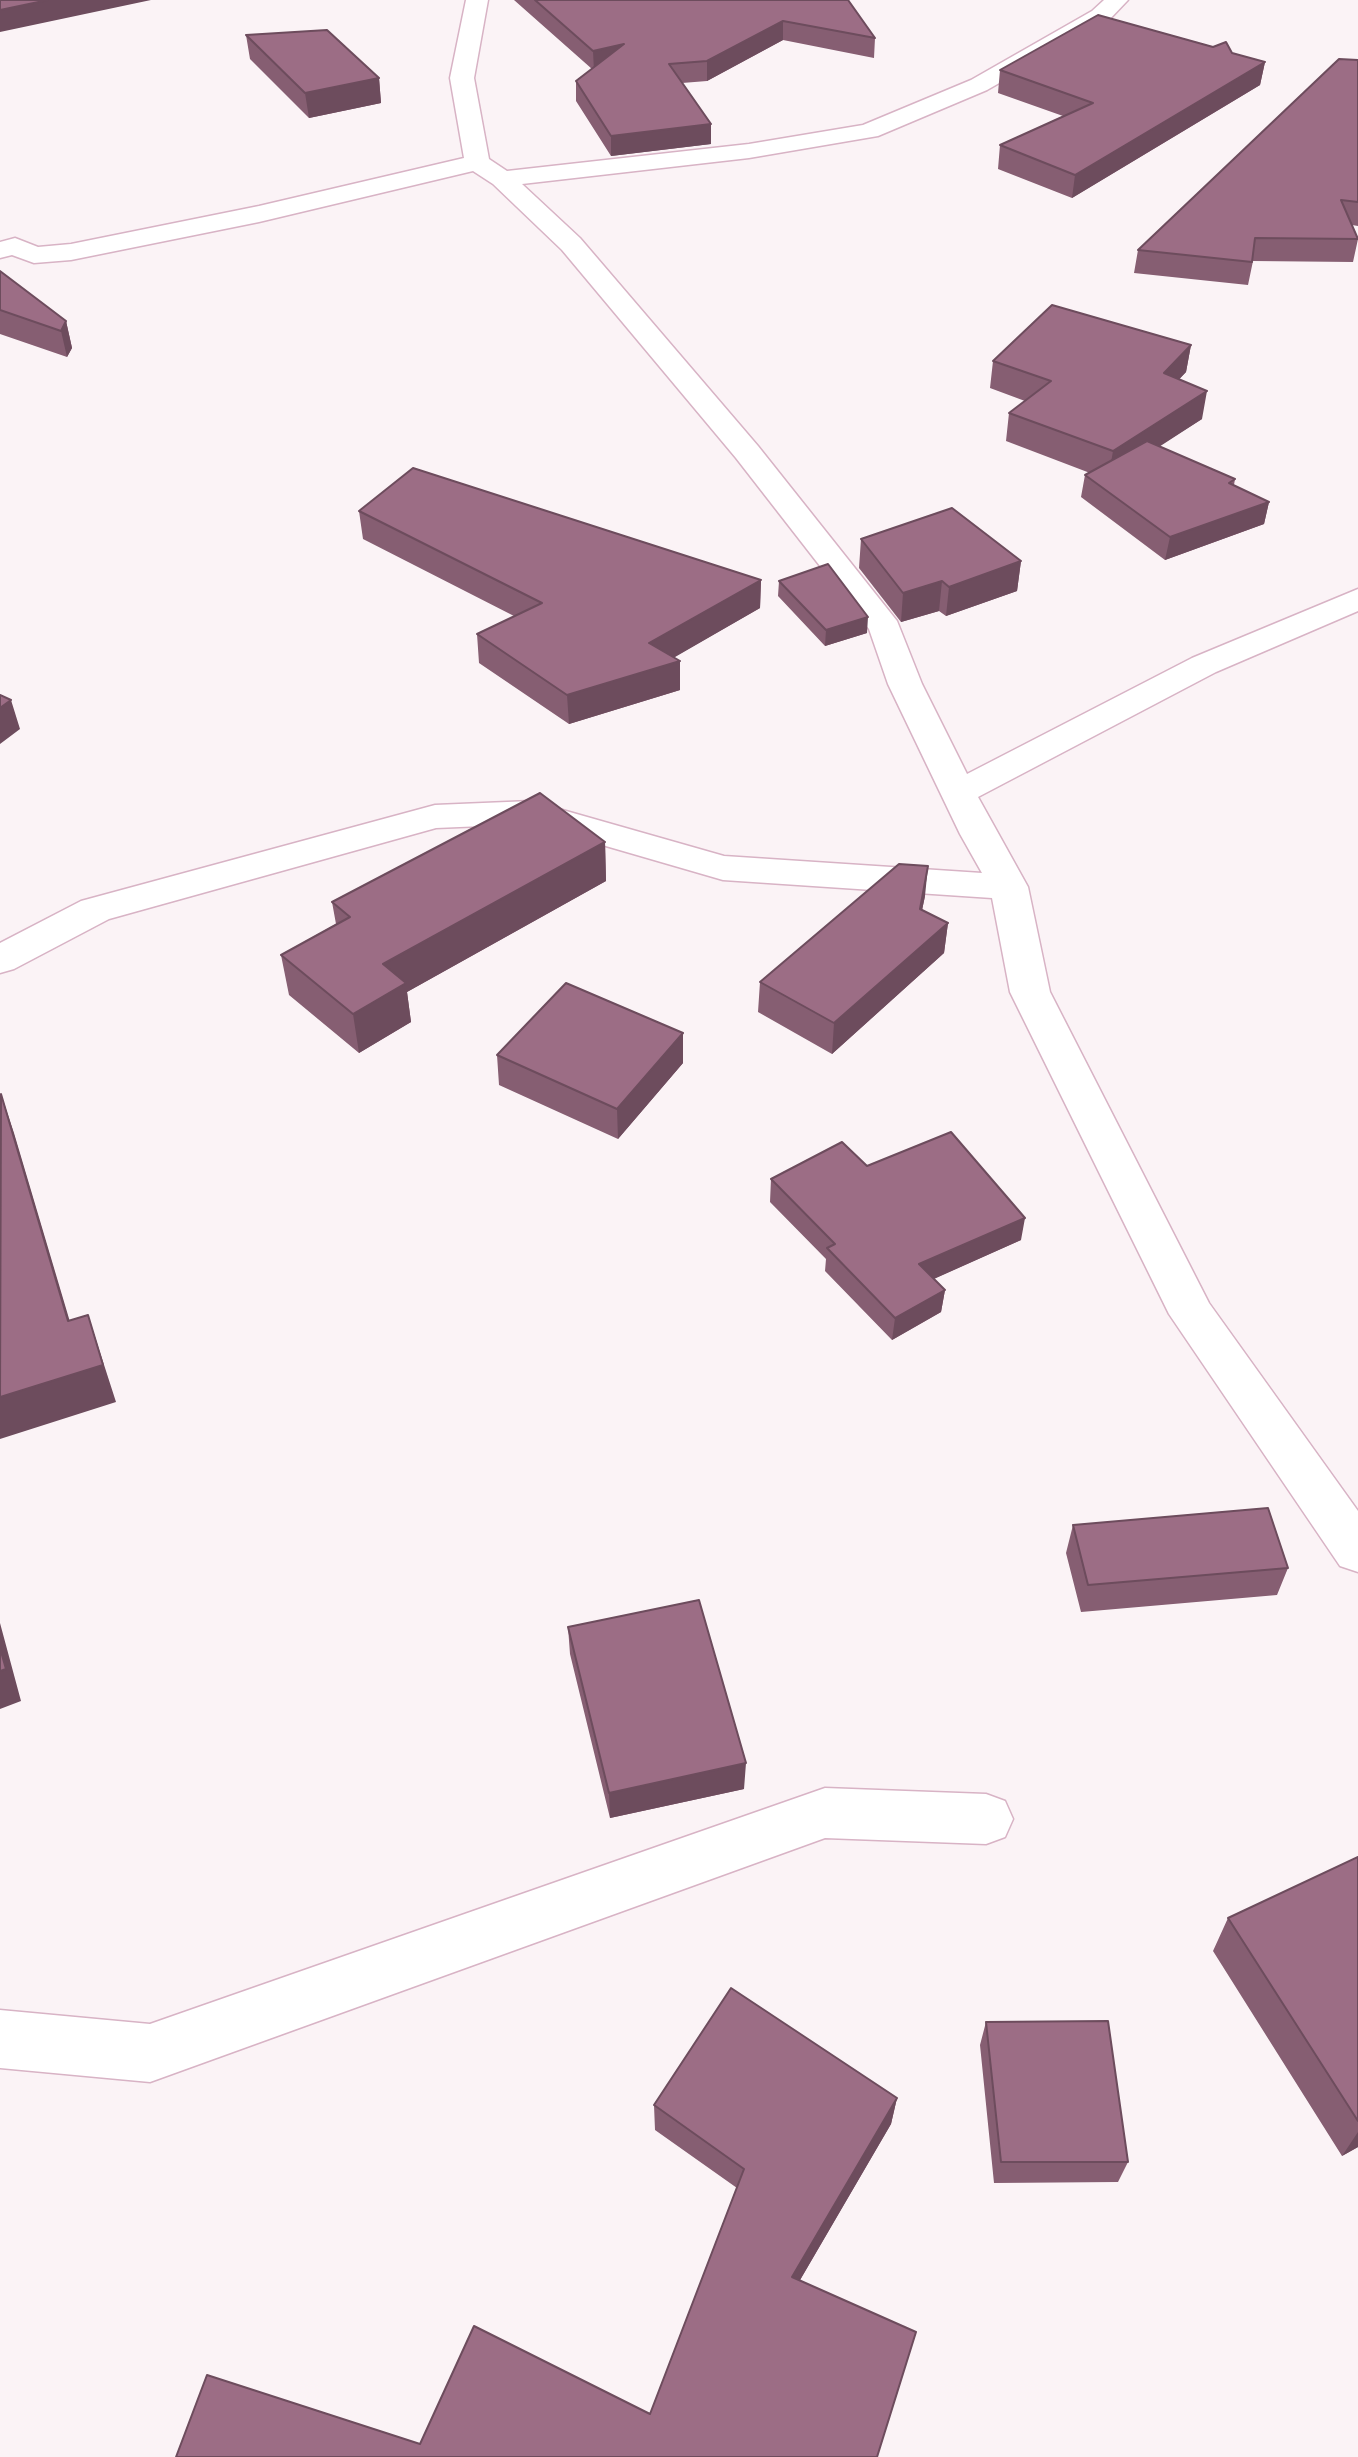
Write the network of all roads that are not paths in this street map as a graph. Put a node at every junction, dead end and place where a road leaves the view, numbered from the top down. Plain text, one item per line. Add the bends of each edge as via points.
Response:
1 (477, 0) edge
2 (1117, 0) edge
3 (490, 171) junction
4 (5, 245) edge
5 (1358, 599) edge
6 (958, 793) junction
7 (1009, 887) junction
8 (0, 960) edge
9 (1358, 1551) edge
10 (986, 1819) dead end
11 (0, 2039) edge

1 - 3 street via 462,78
2 - 3 street via 1100,16 979,85 869,131 749,151
3 - 4 street via 71,252 34,255
3 - 6 street via 571,244 747,452 885,628 905,684
5 - 6 street via 1204,665
6 - 7 street
7 - 8 street via 723,868 531,812 435,817 95,910
7 - 9 street via 1030,992 1192,1314
10 - 11 street via 825,1813 150,2053

